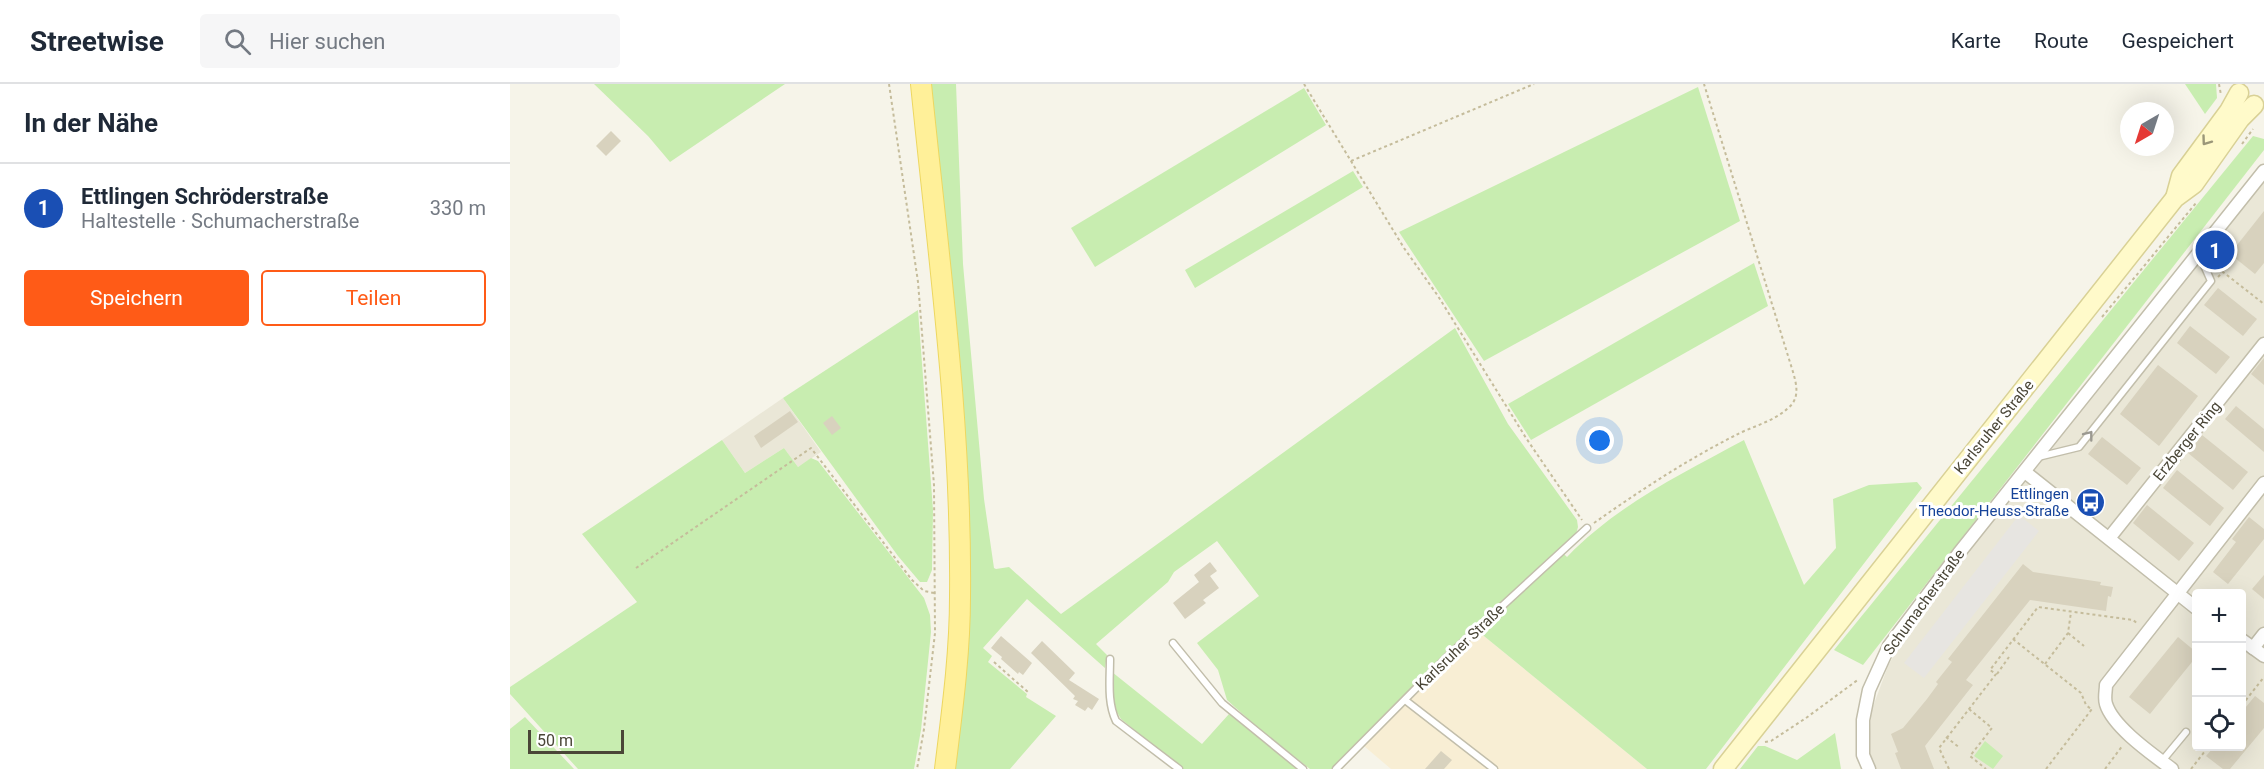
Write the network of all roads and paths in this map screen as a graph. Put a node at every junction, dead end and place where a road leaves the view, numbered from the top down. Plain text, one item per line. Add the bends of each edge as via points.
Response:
1 (889, 84) edge
2 (921, 84) edge
3 (1304, 84) edge
4 (1534, 84) edge
5 (1704, 84) edge
6 (2238, 89) edge
7 (2259, 104) edge
8 (1351, 161) junction
9 (2264, 171) edge
10 (2175, 198) junction
11 (2199, 253) junction
12 (2211, 281) junction
13 (2264, 304) edge
14 (2264, 344) edge
15 (2037, 457) junction
16 (2025, 472) junction
17 (2264, 483) edge
18 (1587, 528) junction
19 (2110, 537) junction
20 (636, 568) dead end
21 (934, 593) junction
22 (2177, 594) junction
23 (2192, 605) edge
24 (2071, 611) junction
25 (2146, 631) junction
26 (2068, 633) junction
27 (2264, 634) edge
28 (2013, 639) junction
29 (1173, 643) dead end
30 (2246, 643) edge
31 (2084, 646) dead end
32 (2253, 648) junction
33 (2264, 656) edge
34 (2009, 657) dead end
35 (1110, 659) dead end
36 (994, 662) dead end
37 (2045, 664) junction
38 (1996, 674) junction
39 (2264, 677) edge
40 (1873, 682) junction
41 (1029, 693) dead end
42 (2246, 699) edge
43 (1405, 700) junction
44 (2105, 701) junction
45 (1969, 709) junction
46 (2092, 710) junction
47 (2186, 732) dead end
48 (1749, 734) junction
49 (2131, 736) junction
50 (1946, 738) junction
51 (1960, 748) dead end
52 (2206, 751) edge
53 (2167, 765) edge
54 (917, 769) edge
55 (945, 769) edge
56 (1179, 769) edge
57 (1303, 769) edge
58 (1336, 769) edge
59 (1494, 769) edge
60 (1723, 769) edge
61 (1869, 769) edge
62 (1948, 769) edge
63 (1986, 769) edge
64 (2046, 769) edge
65 (2105, 769) edge
66 (2192, 769) edge

1 - 21 path via 918,282 934,485
2 - 55 main road via 958,484 960,598
3 - 8 path
4 - 8 path
5 - 18 path via 1793,372 1795,400 1787,410 1733,436
6 - 7 main road via 2246,101
6 -> 10 main road, Karlsruher Straße via 2181,176
7 - 10 main road, Karlsruher Straße via 2240,119 2194,184
8 - 18 path
9 - 11 street, Schumacherstraße
10 - 48 main road, Karlsruher Straße
11 - 12 lane
11 - 15 street, Schumacherstraße
12 - 13 path via 2223,272
15 -> 12 lane via 2079,447
14 - 19 street, Erzberger Ring
15 - 16 street, Schumacherstraße
16 - 19 street
16 - 40 street, Schumacherstraße via 1889,646
17 - 22 street
18 - 43 lane, Karlsruher Straße
19 - 22 street
20 - 21 path via 812,448 912,580 924,591
21 - 54 path via 935,633
22 - 23 street
22 - 25 street
24 - 25 path via 2133,620
24 - 26 path
24 - 28 path via 2038,607
25 - 44 street via 2106,685
26 - 31 path
26 - 37 path
27 - 32 street
28 - 37 path
28 - 38 path via 1990,670
29 - 57 lane via 1222,703
30 - 32 street
32 - 33 street
34 - 38 path
35 - 56 lane via 1110,704 1116,721
36 - 41 path
37 - 46 path via 2081,693
38 - 45 path
39 - 42 path
40 - 48 path via 1860,678 1771,741 1758,741
40 - 61 street, Schumacherstraße via 1863,720 1863,755
43 - 58 lane, Karlsruher Straße
43 - 59 lane
44 - 46 path
44 - 49 street via 2111,716
45 - 50 path
45 - 63 path via 1992,728 1970,756
46 - 64 path
47 - 53 lane
48 - 60 main road, Karlsruher Straße
49 - 53 street
49 - 65 path
50 - 51 path
50 - 62 path via 1939,748
52 - 66 path

